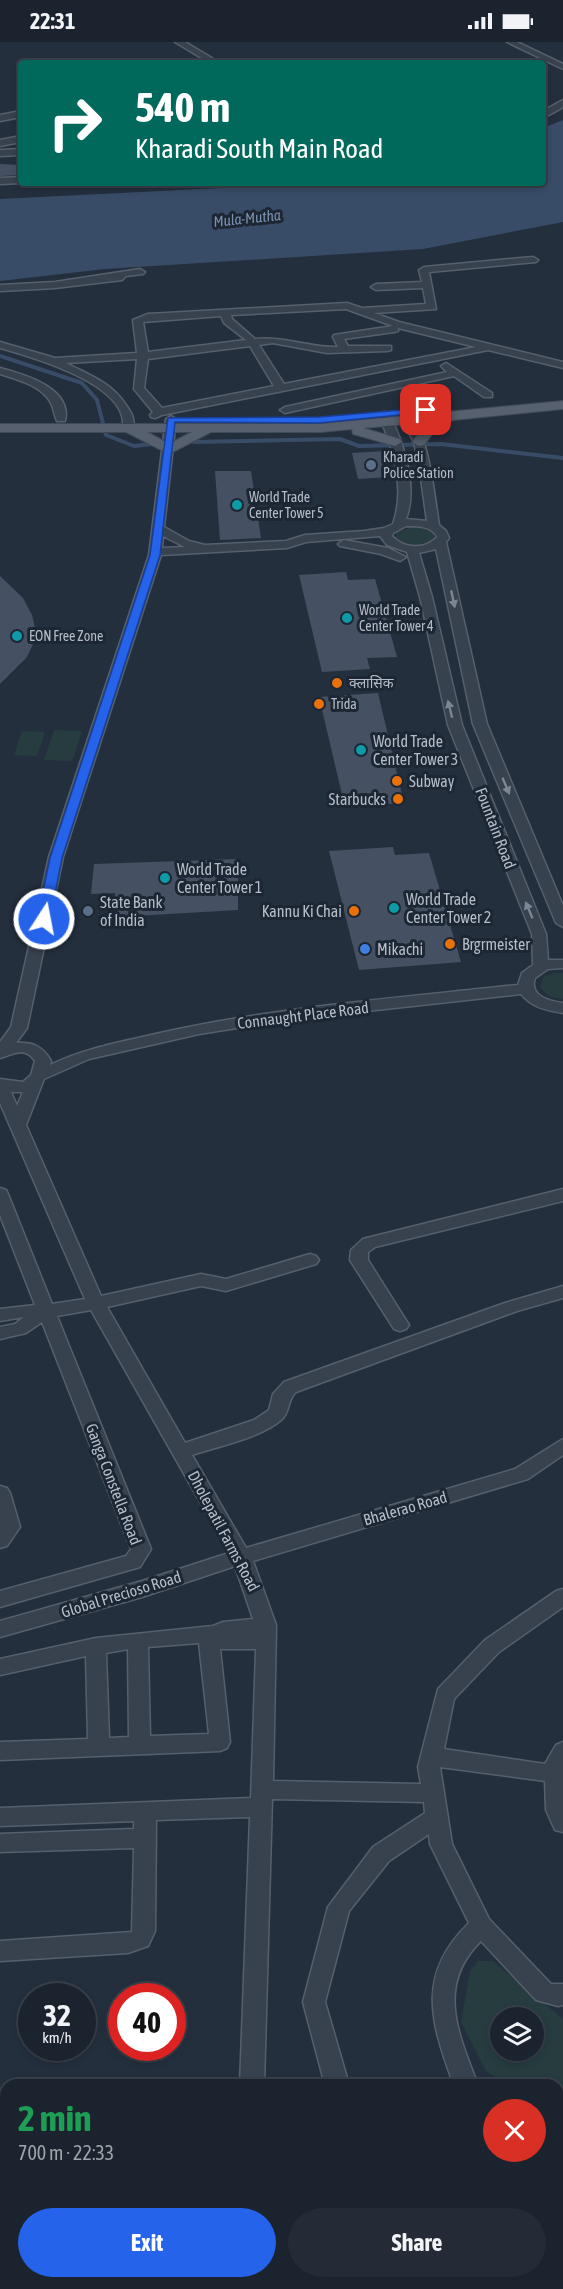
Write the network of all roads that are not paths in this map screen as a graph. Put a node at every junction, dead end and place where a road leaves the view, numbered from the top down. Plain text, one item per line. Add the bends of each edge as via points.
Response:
1 (179, 42) edge
2 (511, 42) edge
3 (211, 60) edge
4 (563, 67) edge
5 (563, 104) edge
6 (546, 113) dead end
7 (18, 115) edge
8 (0, 118) edge
9 (18, 140) edge
10 (0, 143) edge
11 (18, 152) edge
12 (0, 153) edge
13 (18, 180) edge
14 (0, 181) edge
15 (533, 260) dead end
16 (140, 272) dead end
17 (122, 277) dead end
18 (34, 285) junction
19 (426, 285) junction
20 (376, 287) dead end
21 (0, 288) edge
22 (357, 310) junction
23 (225, 313) junction
24 (395, 327) junction
25 (252, 342) junction
26 (0, 345) edge
27 (491, 346) junction
28 (387, 348) junction
29 (344, 349) junction
30 (142, 356) junction
31 (437, 357) junction
32 (54, 361) junction
33 (563, 365) edge
34 (381, 368) junction
35 (0, 371) edge
36 (454, 373) junction
37 (216, 386) dead end
38 (281, 388) junction
39 (488, 395) dead end
40 (563, 397) edge
41 (226, 400) junction
42 (563, 405) edge
43 (285, 410) dead end
44 (405, 417) junction
45 (450, 417) junction
46 (62, 419) junction
47 (386, 419) junction
48 (0, 420) edge
49 (164, 420) junction
50 (92, 423) junction
51 (123, 423) junction
52 (0, 428) edge
53 (211, 428) junction
54 (337, 428) junction
55 (396, 445) junction
56 (419, 445) junction
57 (169, 450) junction
58 (399, 524) junction
59 (433, 526) junction
60 (159, 529) junction
61 (389, 537) junction
62 (440, 542) junction
63 (292, 543) junction
64 (340, 544) junction
65 (199, 548) junction
66 (412, 549) junction
67 (156, 550) junction
68 (418, 570) junction
69 (563, 923) edge
70 (563, 964) edge
71 (541, 967) junction
72 (524, 989) junction
73 (563, 1008) edge
74 (19, 1028) junction
75 (35, 1051) junction
76 (0, 1053) edge
77 (84, 1055) junction
78 (38, 1078) junction
79 (0, 1084) edge
80 (18, 1124) junction
81 (0, 1194) edge
82 (563, 1195) edge
83 (310, 1260) dead end
84 (563, 1292) edge
85 (96, 1303) junction
86 (47, 1311) junction
87 (0, 1316) edge
88 (400, 1325) dead end
89 (0, 1333) edge
90 (563, 1446) edge
91 (180, 1452) junction
92 (0, 1496) edge
93 (0, 1541) edge
94 (241, 1557) junction
95 (563, 1597) edge
96 (0, 1599) edge
97 (0, 1629) edge
98 (266, 1633) junction
99 (212, 1634) junction
100 (138, 1640) junction
101 (96, 1646) junction
102 (0, 1667) edge
103 (99, 1746) junction
104 (140, 1746) junction
105 (563, 1750) edge
106 (0, 1751) edge
107 (432, 1756) junction
108 (555, 1774) junction
109 (433, 1793) junction
110 (262, 1799) junction
111 (145, 1812) junction
112 (0, 1817) edge
113 (437, 1817) junction
114 (563, 1823) edge
115 (145, 1838) junction
116 (0, 1843) edge
117 (481, 1926) junction
118 (0, 1951) edge
119 (563, 1994) edge
120 (252, 2079) edge
121 (335, 2079) edge
122 (464, 2079) edge

1 - 3 street
2 - 4 street
5 - 6 street
7 - 8 street
9 - 10 street
11 - 12 street
13 - 14 street
15 - 19 street via 424,270
16 - 18 street
17 - 18 street
18 - 21 street
19 - 20 street
19 - 22 street via 432,307
22 - 23 street via 347,306
22 - 24 street
23 - 25 street via 228,321
23 - 30 street via 140,318
24 - 27 street
24 - 28 street
24 - 29 street via 338,337
25 - 29 street via 284,340 327,350
25 - 30 street
25 - 38 street
26 - 32 street
27 - 31 street
27 - 33 street
28 - 29 street
28 - 34 street
30 - 32 street
30 - 49 street via 139,389
31 - 34 street
31 - 36 street
32 - 51 street via 104,386 114,395
34 - 38 street
35 - 46 street via 49,391 60,405
36 - 39 street
36 - 43 street
37 - 41 street
38 - 41 street
40 - 44 main road
41 - 49 street
42 - 45 main road
44 - 45 main road
44 - 47 main road
44 - 56 street, Fountain Road
45 - 56 main road via 430,428
46 - 48 main road
46 - 50 main road
47 - 49 main road
47 - 54 main road
47 - 55 street
49 - 51 main road
49 - 51 main road
49 - 53 main road
49 - 57 street
50 - 51 main road
50 - 52 main road
51 - 57 main road
53 - 54 main road
53 - 57 main road
54 - 55 main road via 371,434
55 - 58 street via 402,465 405,509
56 - 59 street, Fountain Road
57 - 60 street
58 - 59 street
58 - 61 street
59 - 62 street, Fountain Road via 443,535
60 - 65 street
60 - 67 street
61 - 63 street via 305,539
61 - 64 street
61 - 66 street
62 - 66 street
62 -> 69 street, Fountain Road via 473,704
63 - 64 street
63 - 65 street
64 - 68 street via 384,550
65 - 67 street
66 - 68 street, Fountain Road
67 - 74 street via 56,858
71 -> 68 street, Fountain Road via 539,934 455,725
70 - 71 street
71 - 72 street via 528,974
72 - 73 street via 535,1001
72 - 77 street, Connaught Place Road via 255,1020
74 - 75 street
74 - 76 street
75 - 76 street, Connaught Place Road via 15,1048
75 - 77 street, Connaught Place Road
75 - 78 street via 44,1061
77 - 78 street, Connaught Place Road
78 - 79 street, Connaught Place Road via 20,1087
78 - 80 street
79 - 80 street, Dholepatil Farms Road
80 - 85 street, Dholepatil Farms Road
81 - 86 street, Ganga Constella Road
82 - 88 street via 369,1243 360,1250 359,1260
83 - 85 street via 226,1285 201,1281
84 - 91 street via 290,1387 282,1394 277,1414 261,1425
85 - 86 street
85 - 91 street, Dholepatil Farms Road
86 - 87 street
86 - 89 street via 20,1329
86 - 96 street, Ganga Constella Road via 141,1549 133,1562
90 - 94 street, Bhalerao Road via 521,1474
91 - 94 street, Dholepatil Farms Road
92 - 93 street via 10,1527
94 - 97 street, Global Precioso Road
94 - 98 street, Dholepatil Farms Road via 258,1593
95 - 107 street via 492,1646 445,1695
98 - 99 street via 224,1642
98 - 110 street, Dholepatil Farms Road
99 - 100 street
99 - 104 street via 220,1742
100 - 101 street
100 - 104 street
101 - 102 street
101 - 103 street
103 - 104 street
103 - 106 street
105 - 108 street
107 - 108 street
107 - 109 street via 429,1767
108 - 114 street via 557,1810
109 - 110 street
109 - 113 street
110 - 111 street
110 - 120 street, Dholepatil Farms Road
111 - 112 street
111 - 115 street
113 - 117 street via 441,1844
113 - 121 street via 381,1854 339,1907 314,2002
115 - 116 street
115 - 118 street via 144,1931 140,1939
117 - 119 street via 544,1994
117 - 122 street via 453,1957 441,1998 448,2037

